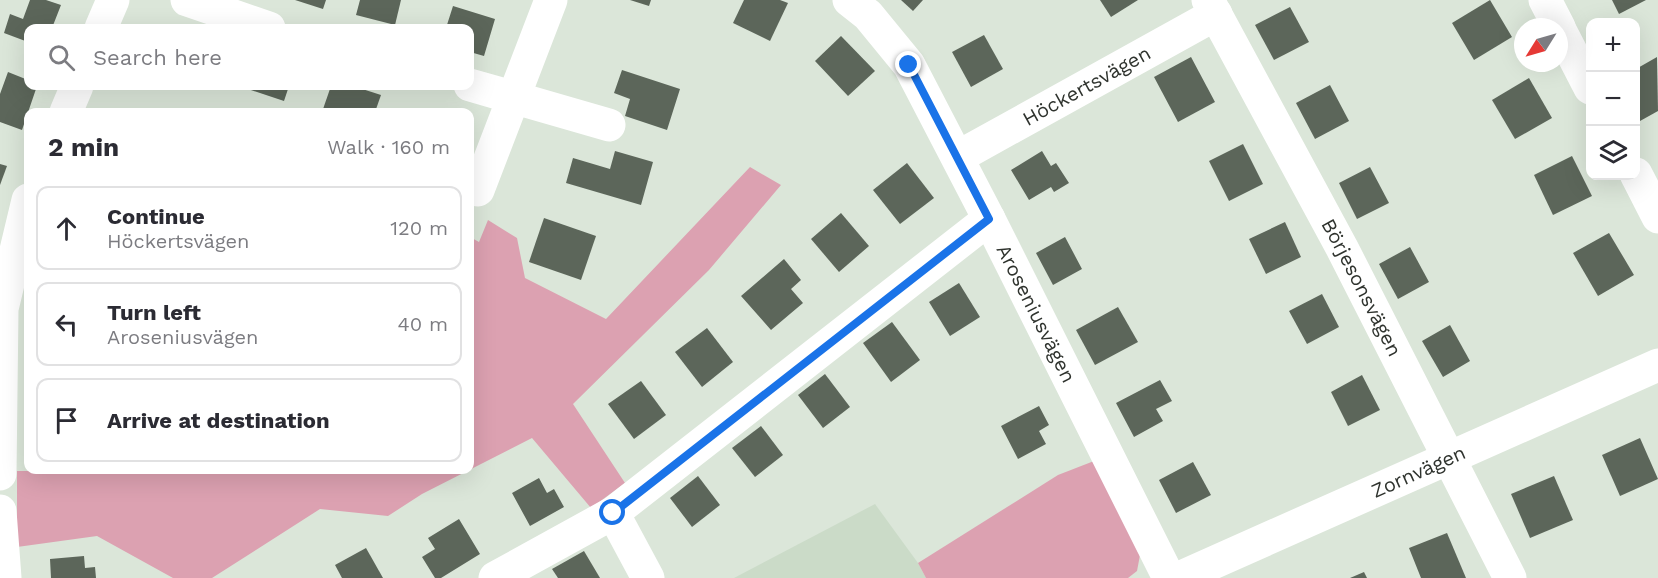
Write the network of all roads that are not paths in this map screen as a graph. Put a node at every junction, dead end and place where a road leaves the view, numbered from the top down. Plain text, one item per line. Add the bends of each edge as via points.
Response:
1 (113, 0) edge
2 (187, 0) edge
3 (551, 0) edge
4 (849, 0) edge
5 (1545, 0) edge
6 (1212, 7) edge
7 (1554, 18) edge
8 (103, 24) edge
9 (257, 24) edge
10 (1568, 45) edge
11 (1586, 80) edge
12 (474, 86) edge
13 (75, 90) edge
14 (513, 98) junction
15 (68, 108) edge
16 (609, 125) dead end
17 (958, 157) junction
18 (1638, 180) edge
19 (478, 190) dead end
20 (24, 217) edge
21 (1658, 217) edge
22 (989, 219) junction
23 (1658, 365) edge
24 (1448, 457) junction
25 (0, 474) edge
26 (0, 511) edge
27 (613, 513) junction
28 (5, 578) edge
29 (495, 578) edge
30 (648, 578) edge
31 (1169, 578) edge
32 (1179, 578) edge
33 (1510, 578) edge

1 - 8 street
2 - 9 street
3 - 14 street
4 - 17 street, Aroseniusvägen via 868,15 909,65
5 - 7 street
6 - 17 street, Höckertsvägen
6 - 24 street, Börjesonsvägen via 1342,248
10 - 11 street
12 - 14 street
13 - 15 street
14 - 16 street
14 - 19 street
17 - 22 street, Aroseniusvägen
18 - 21 street
20 - 25 street via 2,309
22 - 27 street
22 - 31 street, Aroseniusvägen
23 - 24 street, Zornvägen
24 - 32 street, Zornvägen
24 - 33 street, Börjesonsvägen
26 - 28 street
27 - 29 street
27 - 30 street

